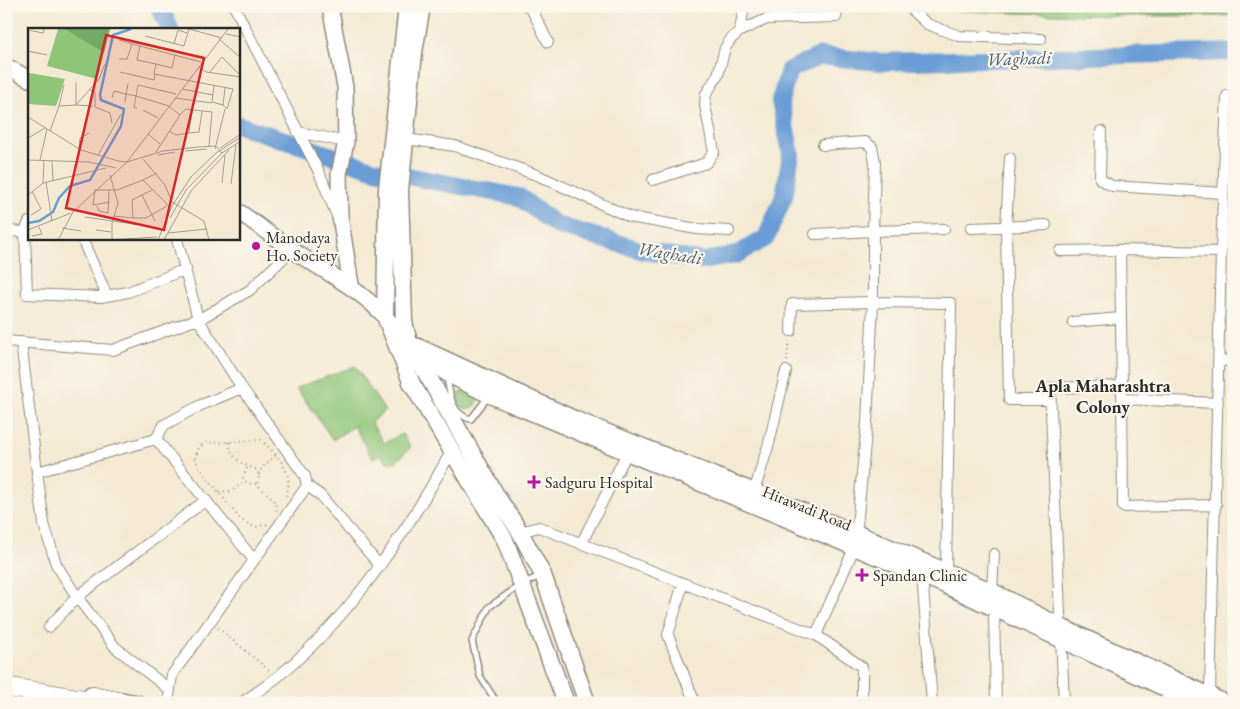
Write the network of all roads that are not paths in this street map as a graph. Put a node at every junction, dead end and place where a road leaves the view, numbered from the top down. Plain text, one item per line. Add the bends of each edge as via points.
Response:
1 (234, 6) edge
2 (330, 6) edge
3 (407, 6) edge
4 (422, 6) edge
5 (527, 6) edge
6 (744, 6) edge
7 (838, 6) edge
8 (907, 6) edge
9 (740, 31) junction
10 (1041, 39) dead end
11 (548, 42) dead end
12 (6, 66) edge
13 (28, 78) edge
14 (1227, 96) dead end
15 (1100, 131) dead end
16 (299, 135) junction
17 (346, 142) junction
18 (401, 145) junction
19 (823, 145) dead end
20 (1010, 158) dead end
21 (653, 180) dead end
22 (394, 189) junction
23 (1223, 192) junction
24 (240, 213) edge
25 (1046, 225) dead end
26 (342, 226) junction
27 (27, 227) edge
28 (1006, 227) junction
29 (971, 228) dead end
30 (944, 229) dead end
31 (6, 231) edge
32 (729, 231) dead end
33 (873, 231) junction
34 (815, 234) dead end
35 (82, 240) edge
36 (177, 240) edge
37 (292, 250) junction
38 (1120, 250) junction
39 (1060, 251) dead end
40 (1221, 252) junction
41 (186, 269) junction
42 (351, 285) junction
43 (107, 296) junction
44 (873, 302) junction
45 (385, 316) junction
46 (1121, 318) junction
47 (198, 319) junction
48 (1073, 322) dead end
49 (791, 331) road end
50 (6, 341) edge
51 (21, 342) junction
52 (409, 343) junction
53 (1234, 360) edge
54 (1219, 361) junction
55 (786, 371) road end
56 (446, 374) junction
57 (1122, 386) junction
58 (242, 388) junction
59 (489, 395) junction
60 (1122, 399) junction
61 (1050, 400) junction
62 (1218, 403) junction
63 (156, 439) junction
64 (629, 447) junction
65 (451, 452) junction
66 (37, 472) junction
67 (307, 486) junction
68 (754, 492) junction
69 (206, 500) junction
70 (1216, 505) junction
71 (520, 532) junction
72 (856, 540) junction
73 (581, 544) junction
74 (994, 554) dead end
75 (254, 560) junction
76 (380, 566) junction
77 (946, 572) junction
78 (543, 575) junction
79 (922, 575) junction
80 (522, 584) junction
81 (683, 584) junction
82 (992, 591) junction
83 (77, 598) junction
84 (994, 608) junction
85 (50, 627) dead end
86 (1062, 634) junction
87 (816, 635) junction
88 (6, 679) edge
89 (6, 687) edge
90 (170, 690) junction
91 (1210, 695) junction
92 (1167, 697) edge
93 (6, 700) edge
94 (26, 703) edge
95 (104, 703) edge
96 (137, 703) edge
97 (168, 703) edge
98 (241, 703) edge
99 (497, 703) edge
100 (566, 703) edge
101 (587, 703) edge
102 (695, 703) edge
103 (862, 703) edge
104 (932, 703) edge
105 (996, 703) edge
106 (1064, 703) edge
107 (1196, 703) edge
108 (1226, 703) edge

1 - 16 street
2 - 17 street via 345,87
3 - 18 main road
4 - 18 main road
5 - 11 street
6 - 9 street
7 - 9 street via 836,16 774,17
8 - 10 street via 927,24 959,36
9 - 21 street via 725,48 718,75 706,94 714,152 706,163
12 - 13 street
14 - 23 street
15 - 23 street via 1100,179 1112,186
16 - 17 street
16 - 26 street
17 - 26 street via 339,174
18 - 22 main road
18 - 32 street via 464,149 537,175 630,217 696,229
19 - 33 street via 866,142 872,147 875,162
20 - 28 street
22 - 45 main road
22 - 52 main road via 404,322
23 - 40 street
24 - 37 street, Hirawadi Road
25 - 28 street
26 - 42 street
27 - 31 street
27 - 43 street via 27,294
28 - 29 street
28 - 61 street via 1009,400
30 - 33 street
33 - 34 street
33 - 44 street
35 - 43 street
36 - 41 street
37 - 42 street, Hirawadi Road
37 - 47 street via 250,290
38 - 39 street
38 - 40 street
38 - 46 street
40 - 54 street
41 - 43 street via 128,292
41 - 47 street
42 - 45 street, Hirawadi Road
44 - 49 street via 792,304
44 - 72 street
44 - 77 street via 952,302
45 - 52 street, Hirawadi Road
45 - 65 main road via 412,384
46 - 48 street
46 - 57 street
47 - 51 street via 113,350
47 - 58 street
50 - 51 street
51 - 66 street
52 - 56 street, Hirawadi Road
52 - 64 street via 575,418
52 - 71 main road
53 - 54 street
54 - 62 street
55 - 68 street
56 - 59 street, Hirawadi Road
56 - 59 lane via 450,396 462,418 471,419
57 - 60 street
57 - 61 street via 1050,388
58 - 63 street via 164,425
58 - 67 street via 305,476
59 - 64 street, Hirawadi Road
60 - 62 street
60 - 70 street via 1123,506
61 - 86 street
62 - 70 street
63 - 66 street
63 - 69 street
64 - 68 street
64 - 72 street, Hirawadi Road
64 - 73 street
65 - 76 street via 425,499
65 - 80 main road via 505,540
66 - 83 street via 44,524 56,564
67 - 75 street
67 - 76 street via 320,495
68 - 72 street
69 - 75 street
69 - 83 street
70 - 91 street
71 - 73 street via 538,528
71 - 78 main road
72 - 77 street
72 - 79 street, Hirawadi Road
72 - 87 street
73 - 81 street
74 - 82 street
75 - 90 street via 172,675
76 - 98 street via 313,644
77 - 82 street
78 - 80 lane
78 - 101 main road
79 - 84 street, Hirawadi Road
79 - 104 street
80 - 99 lane via 489,608 472,641 480,676
80 - 100 main road
81 - 87 street
81 - 102 street via 668,635
82 - 86 street
83 - 85 street
83 - 90 street via 115,647
84 - 86 street, Hirawadi Road
84 - 105 street
86 - 91 street
86 - 92 street, Hirawadi Road
86 - 106 street
87 - 103 street via 862,667
88 - 96 street
89 - 95 highway
90 - 97 street
91 - 108 street
92 - 107 street, Hirawadi Road
93 - 94 highway

